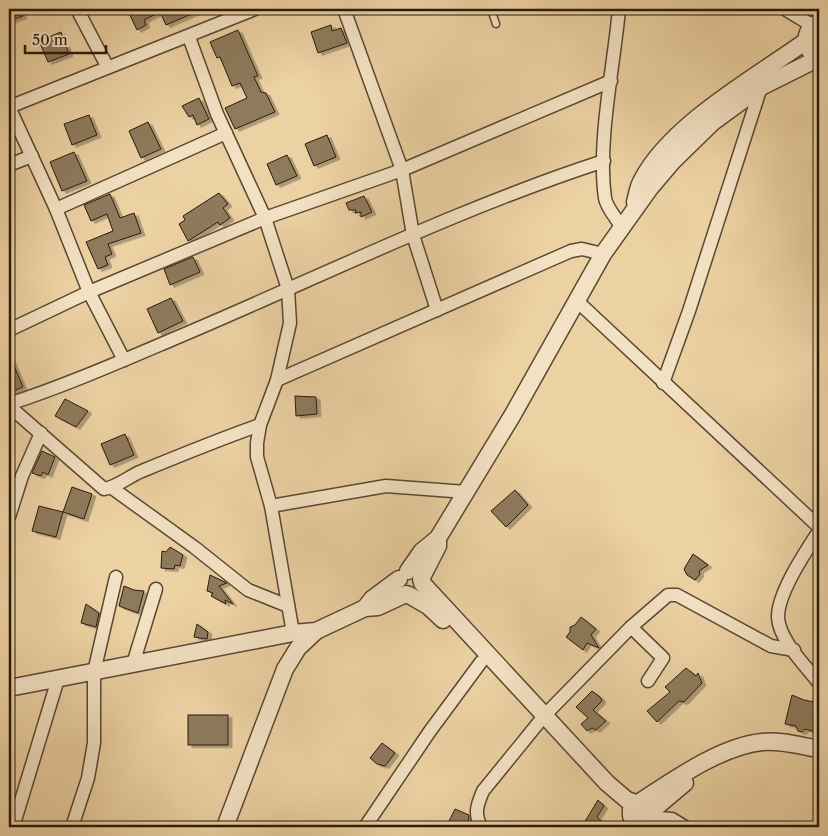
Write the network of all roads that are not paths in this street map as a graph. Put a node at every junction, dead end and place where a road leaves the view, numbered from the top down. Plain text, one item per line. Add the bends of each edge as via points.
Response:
1 (77, 9) edge
2 (255, 9) edge
3 (344, 9) edge
4 (491, 9) edge
5 (619, 9) edge
6 (785, 9) edge
7 (496, 24) dead end
8 (816, 24) edge
9 (188, 37) junction
10 (806, 41) junction
11 (819, 58) edge
12 (107, 66) junction
13 (612, 81) junction
14 (761, 87) junction
15 (9, 107) edge
16 (226, 133) junction
17 (32, 156) junction
18 (604, 161) junction
19 (9, 166) edge
20 (402, 170) junction
21 (56, 209) junction
22 (632, 211) junction
23 (265, 218) junction
24 (622, 228) junction
25 (413, 235) junction
26 (603, 254) junction
27 (288, 289) junction
28 (89, 292) junction
29 (577, 301) junction
30 (437, 310) junction
31 (9, 330) edge
32 (124, 360) junction
33 (278, 380) junction
34 (663, 383) junction
35 (9, 405) edge
36 (260, 426) junction
37 (41, 433) junction
38 (112, 488) junction
39 (466, 492) junction
40 (271, 506) junction
41 (9, 517) edge
42 (819, 527) edge
43 (819, 531) edge
44 (116, 577) dead end
45 (412, 578) junction
46 (156, 589) dead end
47 (407, 595) junction
48 (288, 606) junction
49 (365, 608) junction
50 (631, 627) junction
51 (316, 631) junction
52 (293, 633) junction
53 (794, 650) junction
54 (481, 662) junction
55 (134, 664) junction
56 (94, 672) junction
57 (58, 679) junction
58 (648, 682) dead end
59 (819, 683) edge
60 (9, 688) edge
61 (541, 719) junction
62 (819, 749) edge
63 (640, 815) edge
64 (14, 827) edge
65 (72, 827) edge
66 (225, 827) edge
67 (365, 827) edge
68 (481, 827) edge
69 (685, 827) edge

1 - 12 street
2 - 9 street
3 - 20 street
4 - 7 lane
5 - 13 street
6 - 8 street
8 - 10 street
9 - 12 street
9 - 16 street
10 - 11 street via 811,52
10 - 22 street via 709,110 670,144 641,180
11 - 14 street
12 - 15 street
13 - 18 street
13 - 20 street
14 - 22 street via 694,140
14 - 34 street
15 - 17 street
16 - 21 street
16 - 23 street
17 - 19 street
17 - 21 street
18 - 24 street via 605,200
18 - 25 street
20 - 23 street
20 - 25 street
21 - 28 street
22 - 24 street
23 - 27 street
23 - 28 street
24 - 26 street
25 - 27 street
25 - 30 street
26 - 29 street
26 - 30 street via 582,249 571,251
27 - 32 street
27 - 33 street via 290,323
28 - 31 street
28 - 32 street
29 - 34 street
29 - 39 street
30 - 33 street
32 - 35 street
33 - 36 street
34 - 42 street
35 - 37 street
36 - 38 street via 140,472
36 - 40 street via 257,457
37 - 38 street via 104,489
37 - 41 street
38 - 48 street via 248,590
39 - 40 street via 386,486
39 - 45 street via 438,538 438,546
40 - 48 street
43 - 53 street via 780,606 780,625
44 - 56 street
45 - 47 street via 419,590
45 - 49 street via 372,599
45 - 61 street
46 - 55 street
47 - 49 street via 378,607
47 - 54 street via 428,606
48 - 52 street
49 - 51 street
50 - 53 street via 660,600 672,595 772,646
50 - 58 street via 663,658
50 - 61 street
51 - 52 street
51 - 66 street via 298,648 285,669
52 - 55 street
53 - 59 street
54 - 61 street
54 - 67 street
55 - 56 street
56 - 57 street
56 - 65 street via 94,743 88,778
57 - 60 street
57 - 64 street
61 - 63 street
61 - 68 street via 483,791 476,805 476,818
62 - 63 street via 763,742 746,744 718,757
63 - 69 street via 672,820

